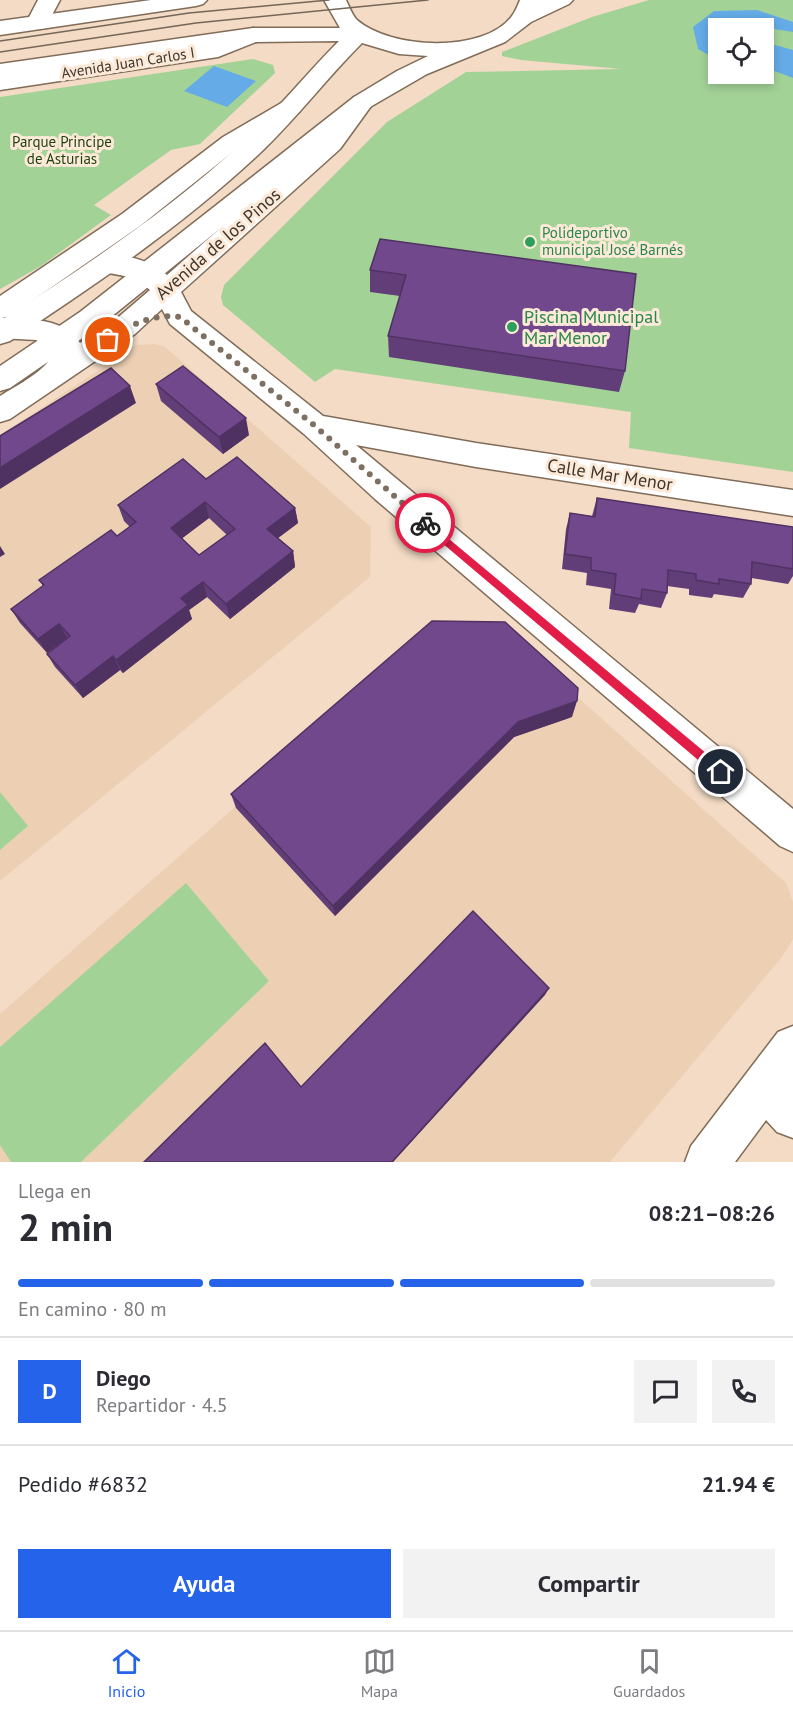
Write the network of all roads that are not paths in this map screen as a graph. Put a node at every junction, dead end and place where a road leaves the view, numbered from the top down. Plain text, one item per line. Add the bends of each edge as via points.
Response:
1 (49, 0) edge
2 (194, 0) edge
3 (335, 0) edge
4 (562, 0) edge
5 (528, 9) edge
6 (37, 23) junction
7 (0, 28) edge
8 (358, 34) junction
9 (254, 35) junction
10 (481, 44) junction
11 (0, 72) edge
12 (0, 83) edge
13 (291, 107) junction
14 (105, 264) junction
15 (157, 281) junction
16 (180, 317) junction
17 (3, 325) edge
18 (125, 327) junction
19 (62, 339) junction
20 (57, 374) junction
21 (0, 380) edge
22 (0, 411) edge
23 (315, 426) junction
24 (427, 446) junction
25 (386, 490) junction
26 (793, 503) edge
27 (793, 833) edge
28 (793, 1047) edge
29 (763, 1088) junction
30 (793, 1116) edge
31 (707, 1162) edge

1 - 6 street
2 - 6 street
3 - 8 street via 340,16
4 - 5 street
5 - 10 street via 509,31
6 - 7 street
8 - 9 street, Avenida Juan Carlos I
8 - 10 street via 379,43 416,50
8 - 13 street
9 - 11 street, Avenida Juan Carlos I
9 - 12 street, Avenida Juan Carlos I via 218,50
10 - 15 street, Avenida de los Pinos via 428,63 362,102 331,144 238,229
13 - 14 street via 209,185
13 - 17 street via 231,142
14 - 15 street via 126,265
14 - 17 street
15 - 16 street
15 - 18 street, Avenida de los Pinos
15 - 19 street, Avenida de los Pinos
16 - 18 street via 164,316
16 - 23 street
17 - 19 street via 44,331
18 - 20 street, Avenida de los Pinos
19 - 20 street via 68,355
19 - 21 street, Avenida de los Pinos
20 - 22 street, Avenida de los Pinos
23 - 24 street, Calle Mar Menor
23 - 25 street
24 - 25 street, Calle Mar Menor via 391,462 384,478
24 - 26 street, Calle Mar Menor
25 - 27 street
28 - 29 street
29 - 30 street
29 - 31 street

